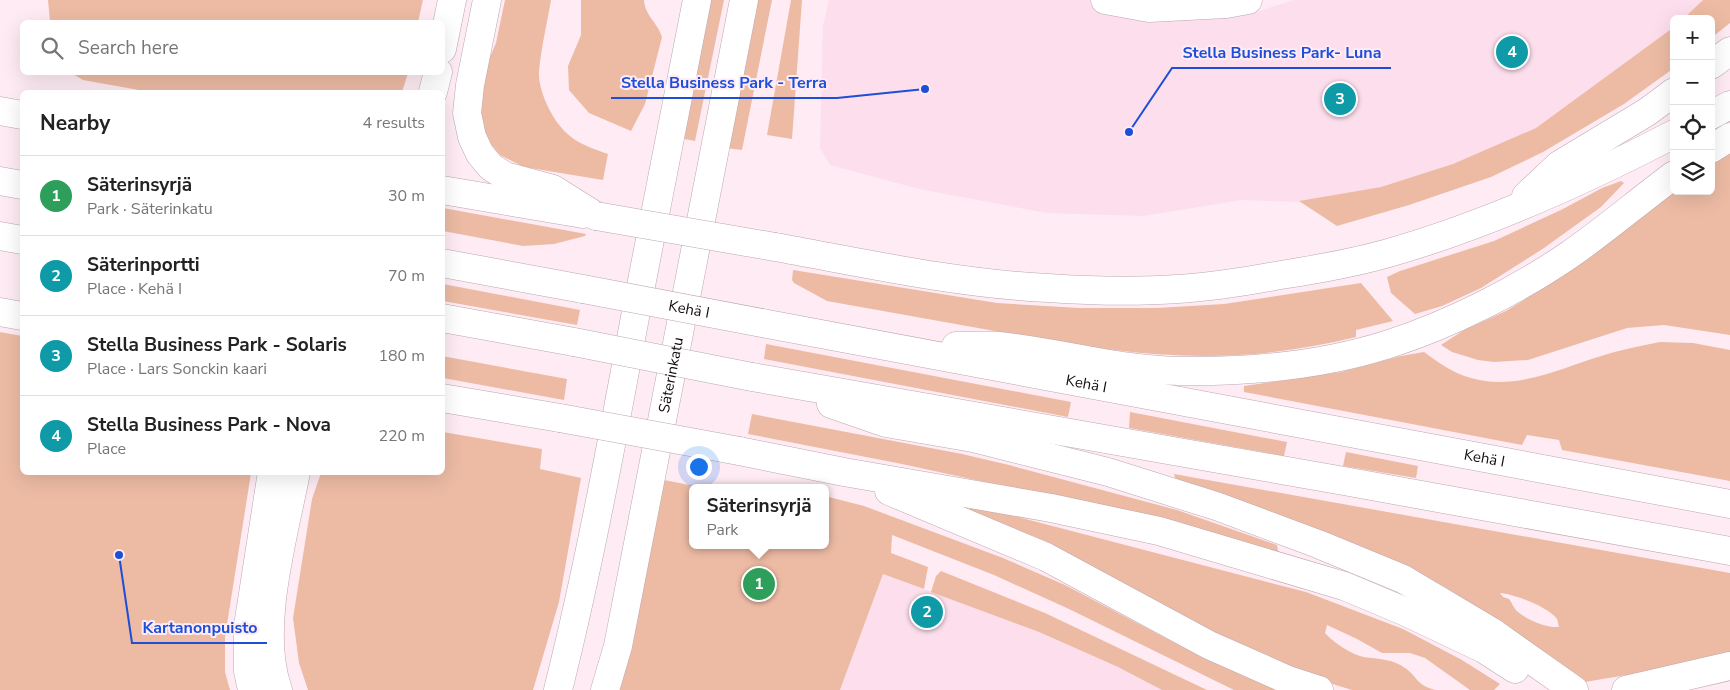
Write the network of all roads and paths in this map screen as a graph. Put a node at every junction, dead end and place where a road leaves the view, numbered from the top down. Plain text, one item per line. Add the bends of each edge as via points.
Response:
1 (452, 0) edge
2 (487, 0) edge
3 (697, 0) edge
4 (744, 0) edge
5 (1105, 0) edge
6 (1248, 0) edge
7 (445, 34) edge
8 (1730, 51) edge
9 (1715, 63) edge
10 (437, 75) edge
11 (434, 90) edge
12 (1670, 95) edge
13 (1730, 105) edge
14 (0, 111) edge
15 (1715, 113) edge
16 (20, 115) edge
17 (1670, 136) edge
18 (1730, 137) edge
19 (1715, 146) edge
20 (1670, 178) edge
21 (0, 181) edge
22 (20, 185) edge
23 (445, 191) edge
24 (1508, 212) junction
25 (596, 216) junction
26 (445, 264) edge
27 (445, 319) edge
28 (887, 346) junction
29 (752, 377) junction
30 (445, 399) edge
31 (844, 472) junction
32 (272, 475) edge
33 (295, 475) edge
34 (1730, 504) edge
35 (1730, 551) edge
36 (1730, 666) edge
37 (252, 690) edge
38 (278, 690) edge
39 (558, 690) edge
40 (605, 690) edge
41 (1319, 690) edge
42 (1548, 690) edge
43 (1574, 690) edge
44 (1626, 690) edge

1 - 7 main road
2 - 25 main road via 467,113 480,154 505,176 553,189
3 - 39 main road via 605,479
4 - 40 main road, Säterinkatu via 622,628
5 - 6 main road via 1149,8
8 - 9 main road
10 - 11 main road
12 - 24 main road via 1559,166
13 - 15 main road
14 - 16 main road
17 - 24 main road
18 - 19 main road
20 - 28 main road via 1569,255 1513,290 1455,319 1390,344 1331,359 1257,368 1179,371 998,346
21 - 22 main road
23 - 25 main road
24 - 25 main road, bridge via 1385,254 1235,283 1178,289 1047,288 978,282
26 - 28 main road, Kehä I, bridge
27 - 29 main road, bridge
28 - 34 main road, Kehä I
29 - 35 main road
29 - 43 main road via 886,424 973,438 1108,472 1216,506 1318,544 1403,579 1492,632
30 - 31 main road, bridge
31 - 41 main road via 1046,557 1209,645
31 - 42 main road via 1051,508 1159,531 1344,586 1484,650
32 - 37 main road via 248,626 248,671
33 - 38 main road via 274,588 270,636
36 - 44 main road

